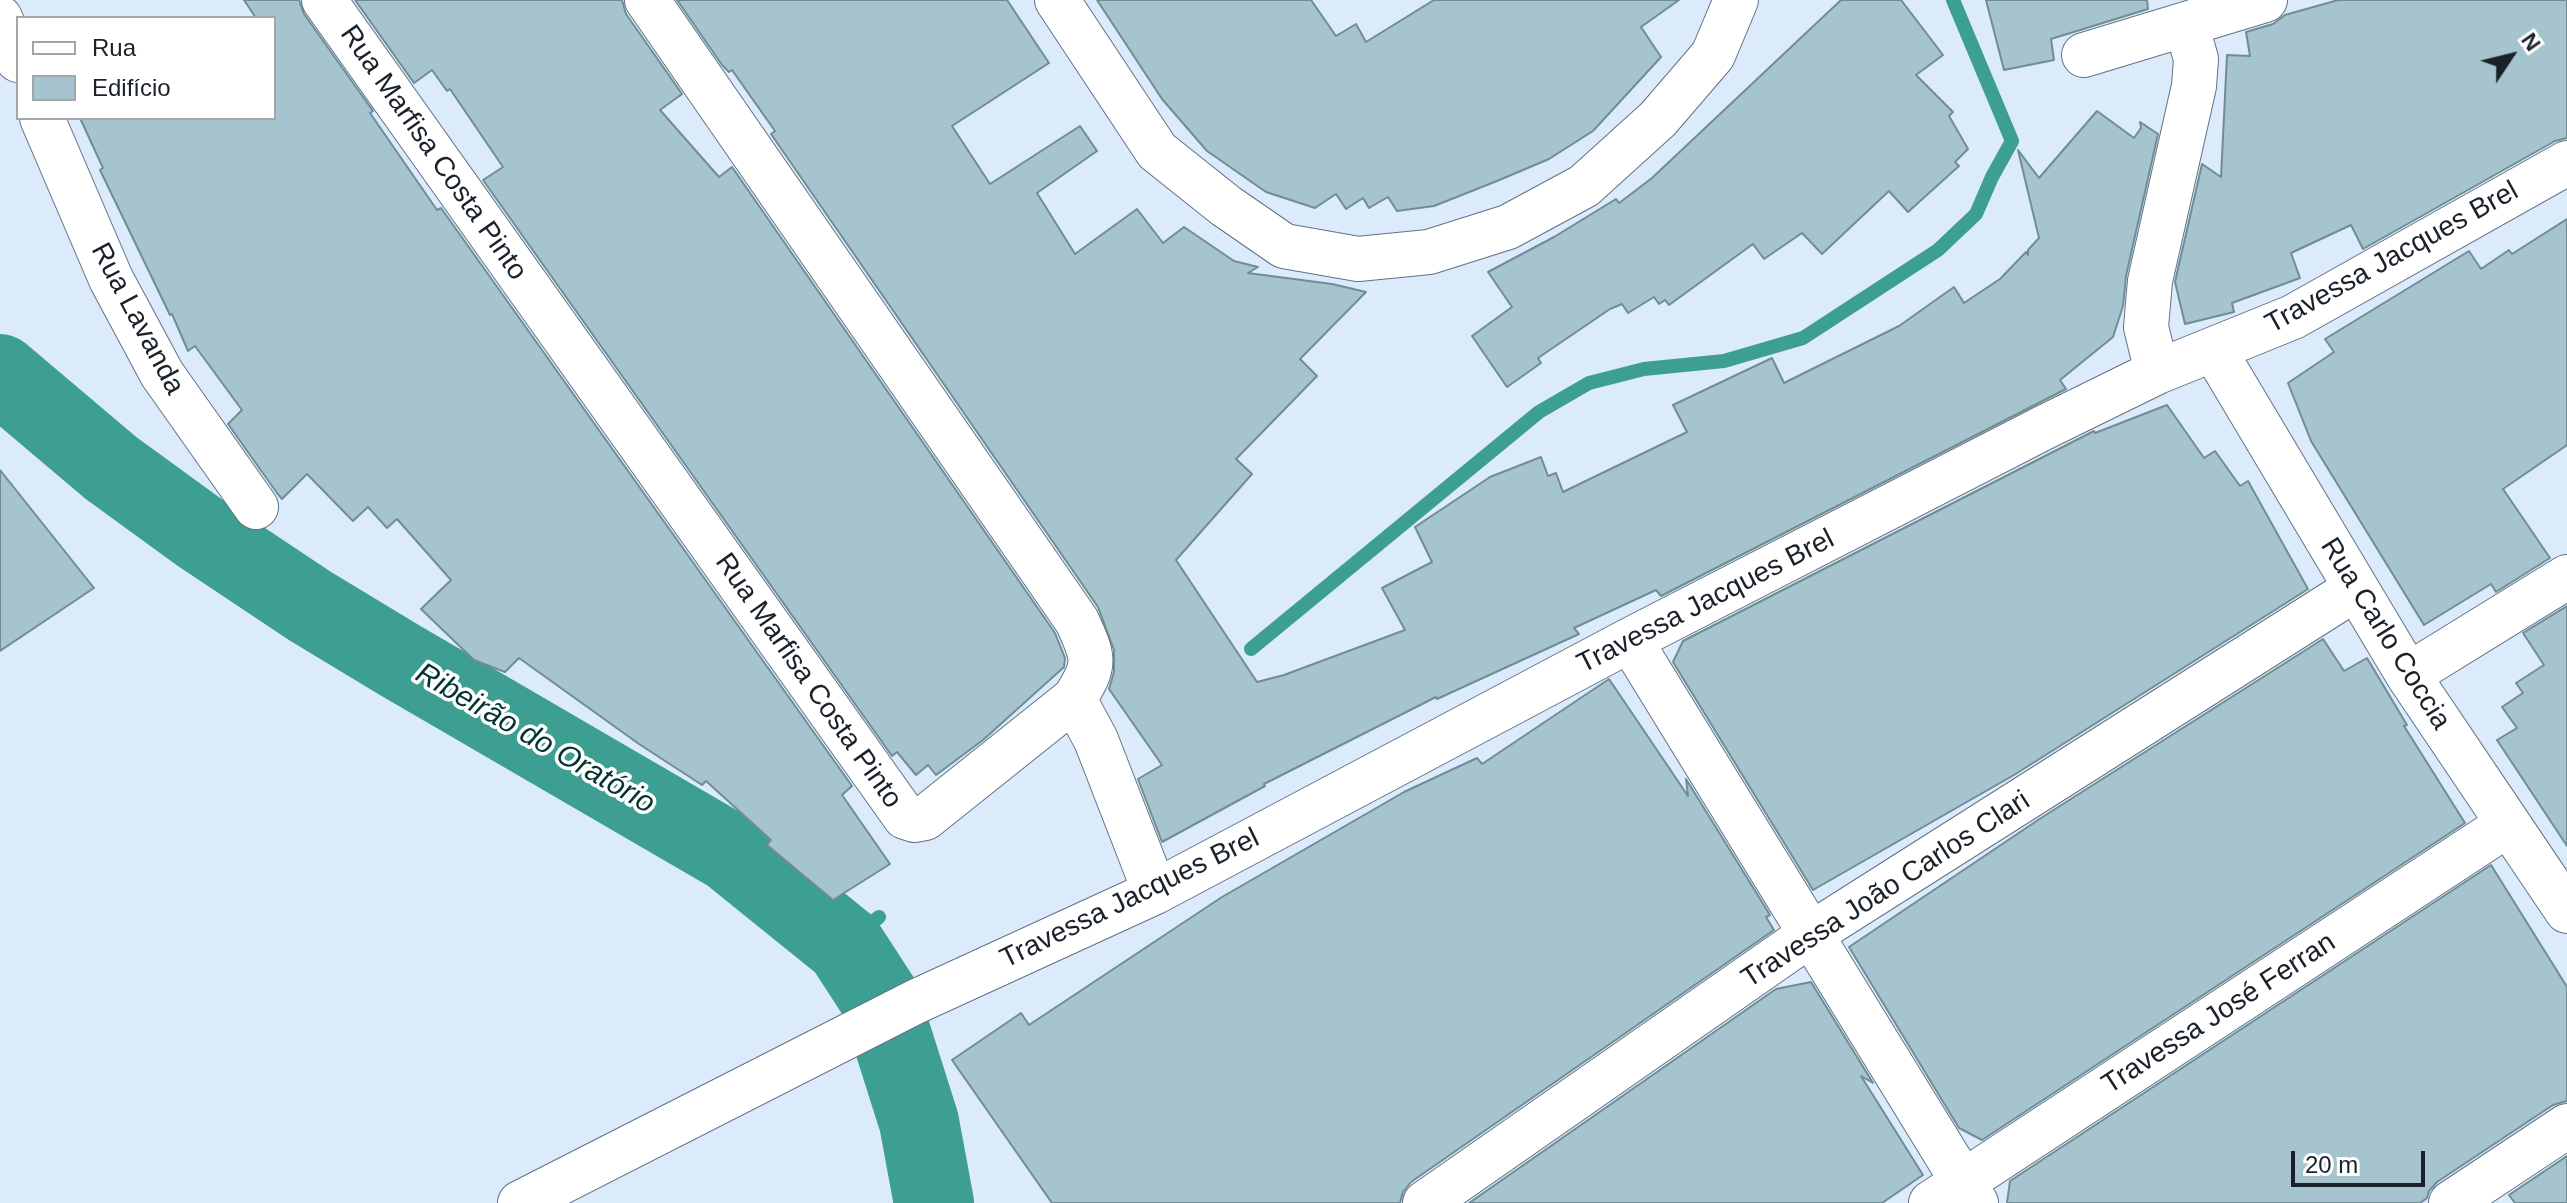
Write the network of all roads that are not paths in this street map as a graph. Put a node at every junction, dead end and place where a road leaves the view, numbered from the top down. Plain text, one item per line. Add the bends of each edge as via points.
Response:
1 (324, 0) edge
2 (647, 0) edge
3 (1057, 0) edge
4 (1736, 0) edge
5 (2265, 0) edge
6 (0, 18) edge
7 (2186, 24) junction
8 (16, 55) edge
9 (2084, 55) dead end
10 (43, 120) edge
11 (2567, 163) edge
12 (2214, 350) junction
13 (2157, 372) junction
14 (256, 507) dead end
15 (2567, 577) edge
16 (2355, 589) junction
17 (1630, 640) junction
18 (2408, 675) junction
19 (1074, 699) junction
20 (2507, 825) junction
21 (1155, 892) junction
22 (2567, 911) edge
23 (1811, 934) junction
24 (2567, 1126) edge
25 (1956, 1196) edge
26 (520, 1203) edge
27 (1425, 1203) edge
28 (2451, 1203) edge

1 - 19 street, Rua Marfisa Costa Pinto via 905,817 925,818
2 - 19 street, Rua Marfisa Costa Pinto via 1077,621 1091,651 1088,677
3 - 4 street via 1157,151 1284,246 1358,259 1429,252 1508,227 1584,186 1658,119 1713,55
5 - 7 street
6 - 8 street
7 - 9 street
7 - 13 street via 2196,59 2194,86 2150,281 2146,327
10 - 14 street, Rua Lavanda via 111,279 162,374
11 - 12 street, Travessa Jacques Brel via 2293,317
12 - 13 street, Travessa Jacques Brel
12 - 16 street, Rua Carlo Coccia
13 - 17 street, Travessa Jacques Brel
15 - 18 street
16 - 18 street, Rua Carlo Coccia
16 - 23 street, Travessa João Carlos Clari
17 - 21 street, Travessa Jacques Brel
17 - 23 street
18 - 20 street, Rua Carlo Coccia
19 - 21 street via 1096,740
20 - 22 street, Rua Carlo Coccia
20 - 25 street, Travessa José Ferran
21 - 26 street, Travessa Jacques Brel via 915,1002
23 - 25 street
23 - 27 street, Travessa João Carlos Clari
24 - 28 street

